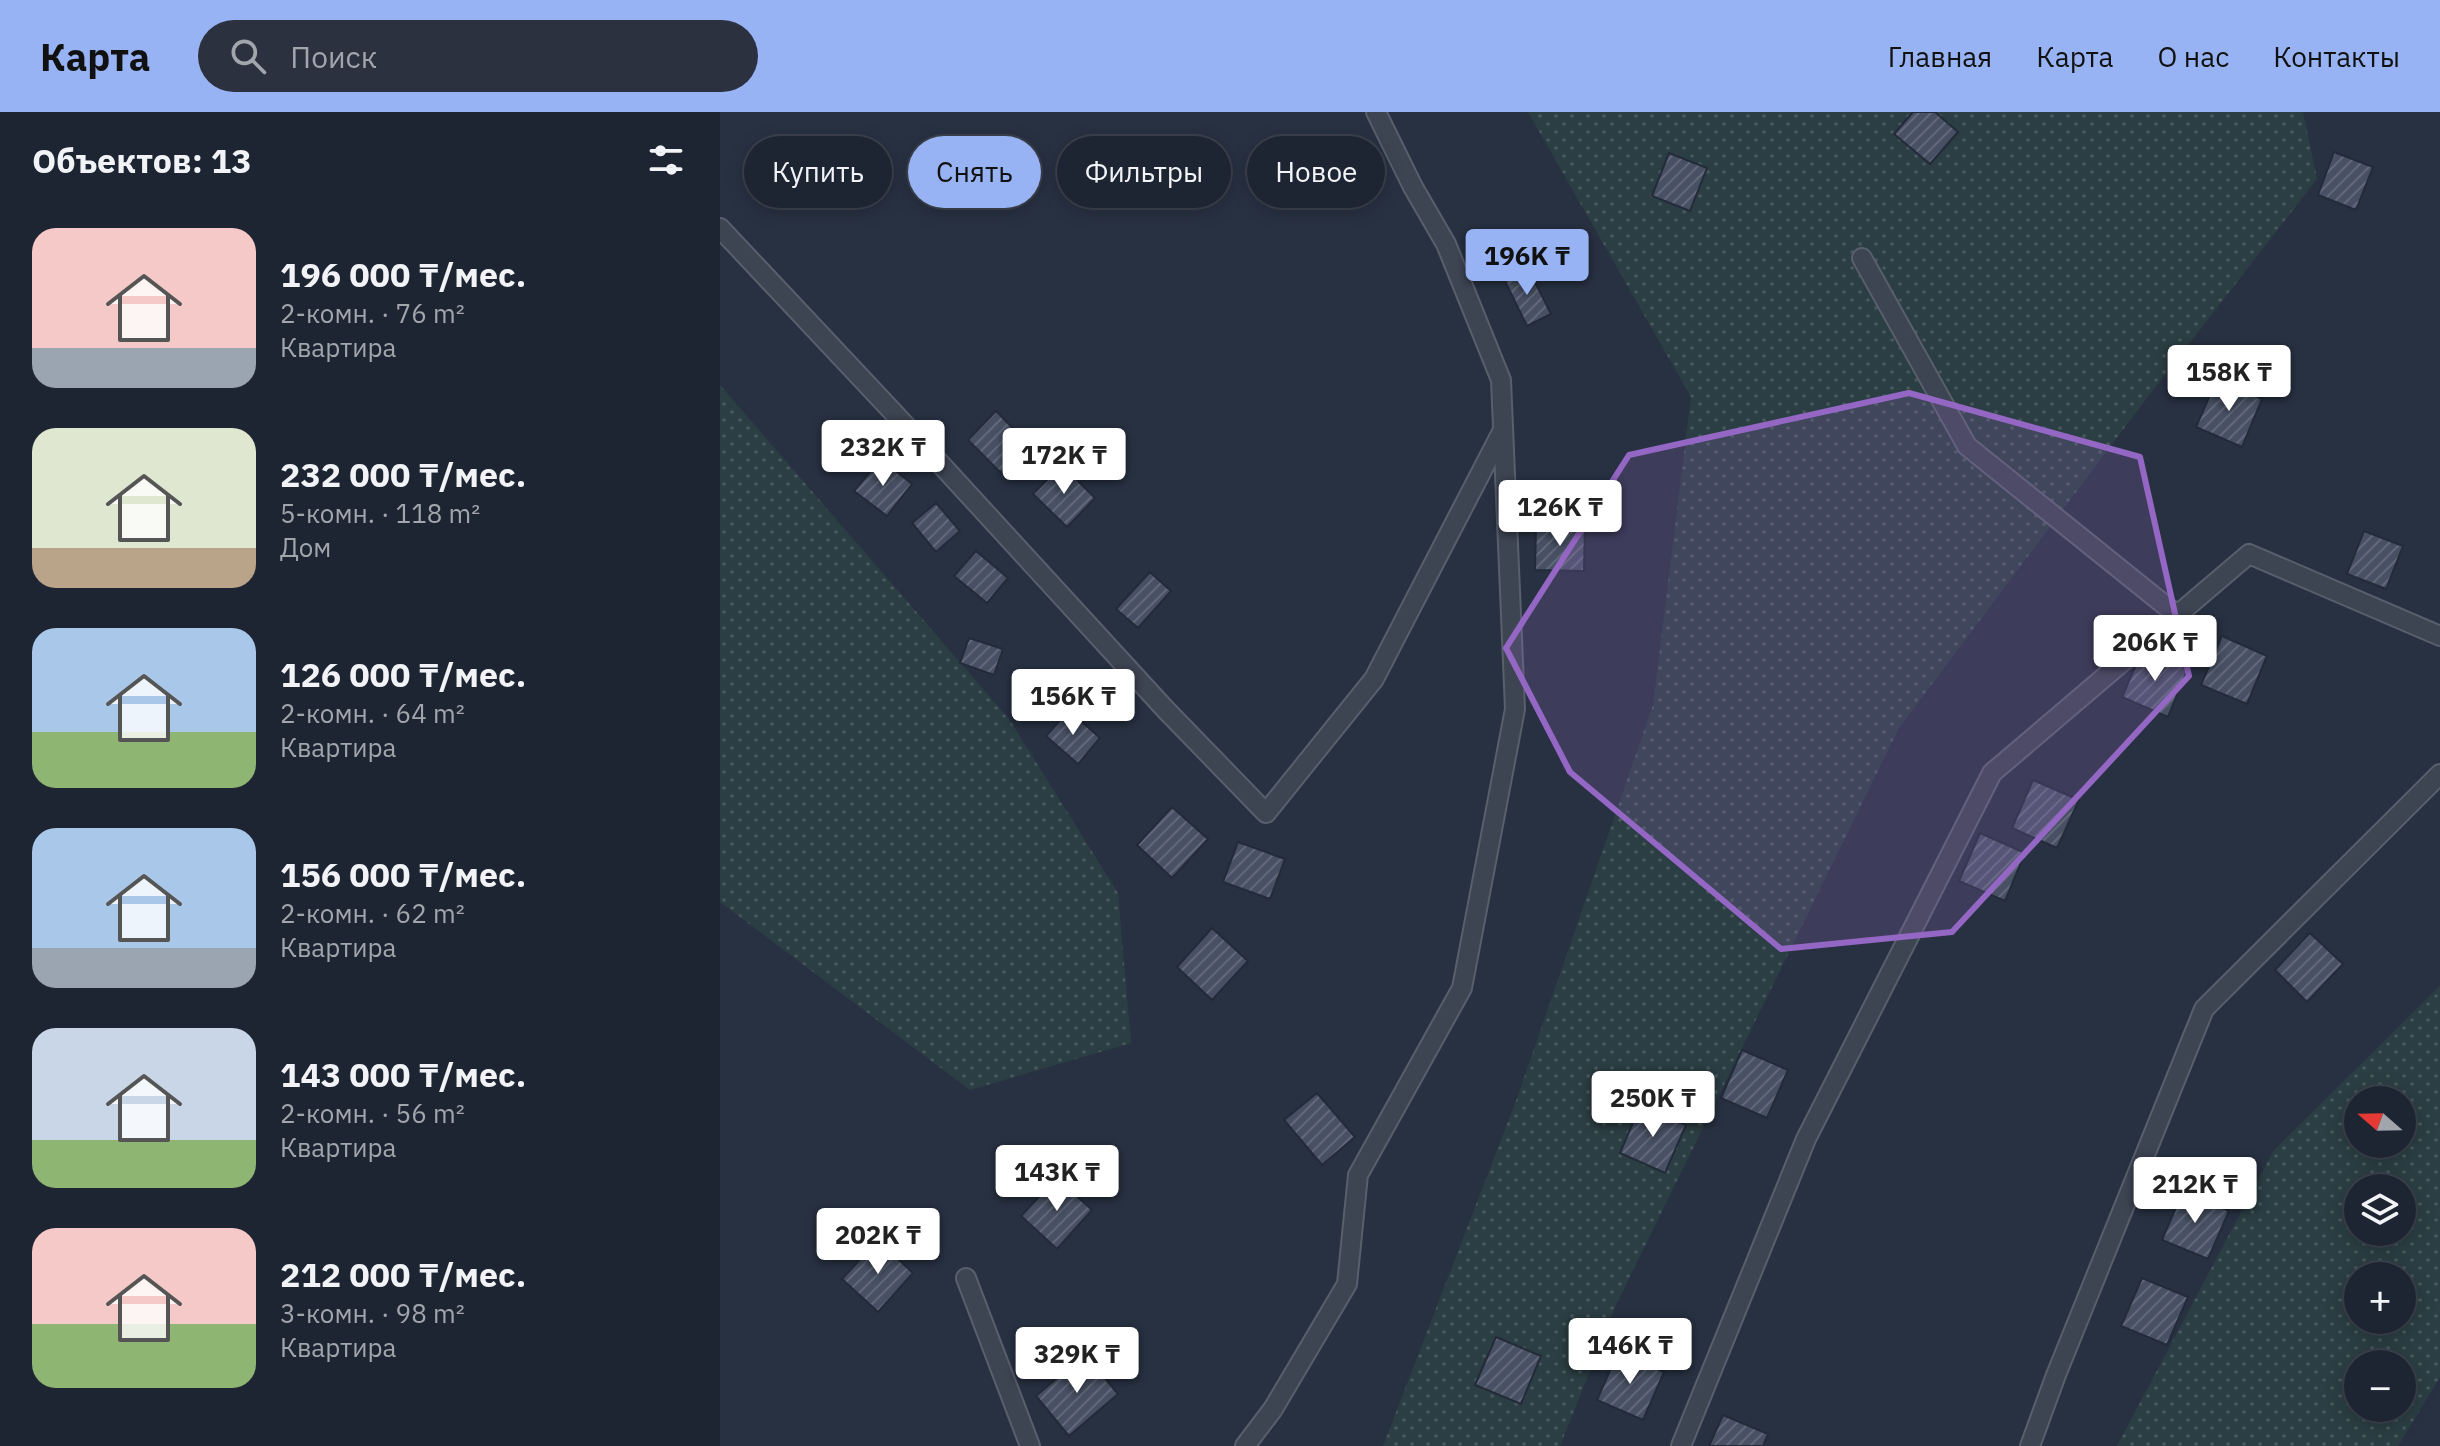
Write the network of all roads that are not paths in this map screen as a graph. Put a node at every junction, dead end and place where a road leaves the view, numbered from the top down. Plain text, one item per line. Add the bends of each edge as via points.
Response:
1 (1376, 112) edge
2 (720, 228) edge
3 (1862, 258) dead end
4 (1505, 428) junction
5 (2177, 615) junction
6 (2440, 636) edge
7 (2440, 774) edge
8 (966, 1278) dead end
9 (1030, 1446) edge
10 (1245, 1446) edge
11 (1681, 1446) edge
12 (2030, 1446) edge

1 - 4 lane via 1446,244 1475,313 1501,380
2 - 4 lane via 1266,813 1374,679
3 - 5 lane via 1967,446
4 - 10 lane via 1515,709 1462,988 1358,1175 1347,1284
5 - 6 lane via 2249,554
5 - 11 lane via 1992,773 1806,1139
7 - 12 lane via 2204,1009
8 - 9 lane

